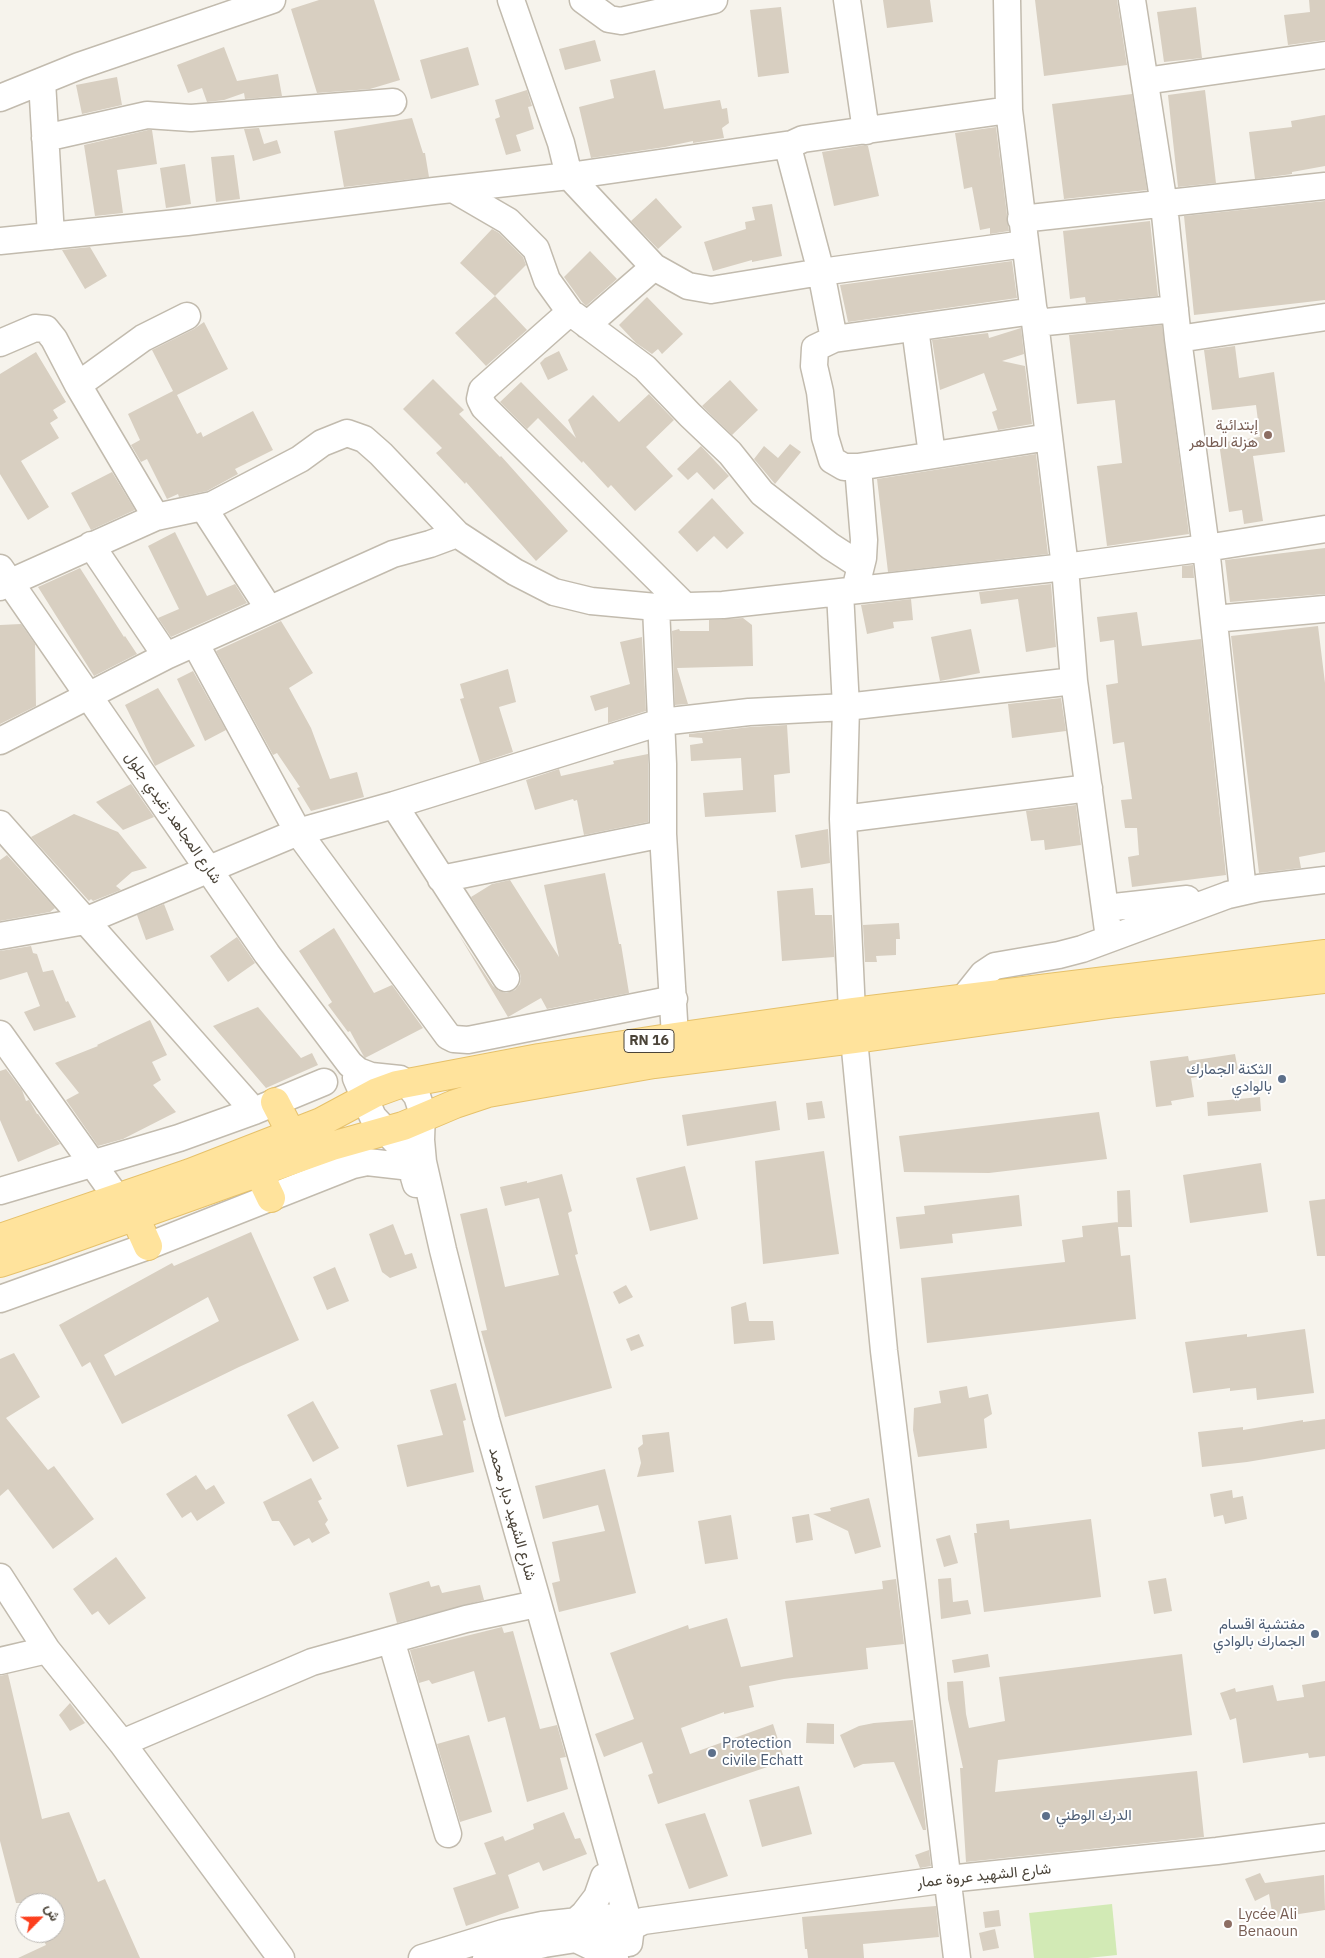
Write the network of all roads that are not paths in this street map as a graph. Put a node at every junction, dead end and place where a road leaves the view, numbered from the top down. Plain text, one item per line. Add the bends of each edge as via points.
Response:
1 (272, 0) edge
2 (511, 0) edge
3 (583, 0) edge
4 (714, 0) edge
5 (847, 0) edge
6 (1007, 0) edge
7 (1132, 0) edge
8 (1325, 55) edge
9 (42, 81) junction
10 (1144, 81) junction
11 (0, 98) edge
12 (393, 102) dead end
13 (1009, 110) junction
14 (866, 131) junction
15 (45, 138) junction
16 (792, 144) junction
17 (569, 176) junction
18 (1325, 186) edge
19 (453, 189) junction
20 (1164, 205) junction
21 (1023, 232) junction
22 (51, 236) junction
23 (0, 241) edge
24 (654, 267) junction
25 (821, 272) junction
26 (1175, 309) junction
27 (187, 316) dead end
28 (1035, 317) junction
29 (1325, 317) edge
30 (578, 319) junction
31 (915, 328) junction
32 (834, 339) junction
33 (1178, 339) junction
34 (0, 343) edge
35 (78, 385) junction
36 (1050, 436) junction
37 (932, 455) junction
38 (858, 467) junction
39 (203, 507) junction
40 (156, 517) junction
41 (1325, 529) edge
42 (457, 534) junction
43 (91, 545) junction
44 (1206, 548) junction
45 (1065, 567) junction
46 (3, 579) edge
47 (852, 583) junction
48 (685, 606) junction
49 (656, 607) junction
50 (269, 609) junction
51 (1325, 611) edge
52 (1214, 619) junction
53 (195, 643) junction
54 (166, 656) junction
55 (1074, 681) junction
56 (88, 696) junction
57 (846, 707) junction
58 (661, 722) junction
59 (0, 740) edge
60 (1089, 788) junction
61 (394, 805) junction
62 (842, 818) junction
63 (0, 824) edge
64 (298, 832) junction
65 (663, 834) junction
66 (209, 869) junction
67 (441, 879) junction
68 (1325, 880) edge
69 (1236, 893) junction
70 (1105, 908) junction
71 (86, 921) junction
72 (0, 936) edge
73 (1109, 938) junction
74 (1325, 954) edge
75 (506, 978) dead end
76 (1325, 979) edge
77 (674, 999) junction
78 (963, 999) junction
79 (852, 1012) junction
80 (0, 1034) edge
81 (675, 1036) junction
82 (854, 1039) junction
83 (350, 1064) junction
84 (324, 1082) dead end
85 (407, 1084) junction
86 (364, 1099) junction
87 (264, 1107) junction
88 (422, 1119) junction
89 (387, 1132) junction
90 (291, 1133) junction
91 (91, 1165) junction
92 (411, 1166) junction
93 (259, 1172) junction
94 (0, 1192) edge
95 (271, 1198) junction
96 (126, 1207) junction
97 (0, 1238) edge
98 (148, 1246) junction
99 (438, 1252) junction
100 (0, 1263) edge
101 (0, 1299) edge
102 (0, 1577) edge
103 (527, 1606) junction
104 (391, 1640) junction
105 (47, 1650) junction
106 (0, 1661) edge
107 (122, 1743) junction
108 (448, 1834) dead end
109 (1325, 1837) edge
110 (604, 1877) junction
111 (948, 1878) junction
112 (576, 1930) junction
113 (627, 1934) edge
114 (281, 1958) edge
115 (422, 1958) edge
116 (486, 1958) edge
117 (957, 1958) edge

1 - 9 street
2 - 17 street via 562,143
3 - 4 street via 609,20 621,21
5 - 14 street
6 - 13 street
7 - 10 street
8 - 10 street
9 - 11 street
9 - 15 street
10 - 20 street
12 - 15 street via 191,118 147,115
13 - 14 street
13 - 21 street
14 - 16 street
15 - 22 street
16 - 17 street
16 - 25 street via 789,151
17 - 19 street
17 - 24 street
18 - 20 street
19 - 22 street
19 - 30 street via 508,221 536,249 546,280
20 - 21 street
20 - 26 street
21 - 25 street
21 - 28 street
22 - 23 street
24 - 25 street via 688,286 711,290
24 - 30 street
25 - 32 street
26 - 28 street
26 - 33 street
27 - 35 street via 143,338
28 - 31 street
28 - 36 street
29 - 33 street
30 - 47 street via 645,368 690,416 730,452 762,493 830,546
30 - 48 street via 482,390 480,399 484,407
31 - 32 street
31 - 37 street
32 - 38 street via 816,348 814,366 825,436 832,460 844,467
33 - 44 street
34 - 35 street via 35,328 46,329
35 - 40 street
36 - 37 street
36 - 45 street
37 - 38 street
38 - 47 street via 864,540
39 - 40 street
39 - 42 street via 258,482 322,443 347,433 364,439
39 - 50 street
40 - 43 street
41 - 44 street
42 - 49 street via 515,572 554,592 591,601
42 - 50 street via 393,554
43 - 46 street
43 - 54 street
44 - 45 street
44 - 52 street
45 - 47 street
45 - 55 street
46 - 56 street, شارع المجاهد زغيدي جلول
47 - 48 street via 723,605
47 - 57 street
48 - 49 street
49 - 58 street
50 - 53 street
51 - 52 street
52 - 69 street
53 - 54 street
53 - 64 street
54 - 56 street
55 - 57 street
55 - 60 street
56 - 59 street
56 - 66 street, شارع المجاهد زغيدي جلول
57 - 58 street via 749,712
57 - 62 street
58 - 61 street
58 - 65 street
60 - 62 street
60 - 70 street
61 - 64 street
61 - 67 street
62 - 79 street
63 - 71 street
64 - 66 street
64 - 77 street via 448,1036 454,1039 468,1040
65 - 67 street
65 - 77 street
66 - 71 street
66 - 83 street, شارع المجاهد زغيدي جلول via 267,954
67 - 75 street
68 - 69 street
69 - 70 street
69 - 73 street
70 - 73 street
71 - 72 street
71 - 87 street
73 - 78 street via 1059,955 995,966 983,974
74 - 78 main road, RN 16
76 - 82 main road, RN 16 via 1116,1003
77 - 81 street
78 - 79 main road, RN 16
79 - 81 main road, RN 16
80 - 91 street
81 - 85 main road, RN 16
82 - 88 main road, RN 16 via 654,1064 533,1084 488,1093
82 - 111 street via 884,1351
83 - 85 street, شارع المجاهد زغيدي جلول via 364,1074
83 - 86 street, شارع المجاهد زغيدي جلول
84 - 87 street
85 - 86 main road, RN 16
85 - 88 street, شارع الشهيد دبار محمد via 417,1096
86 - 89 street, شارع الشهيد دبار محمد via 373,1117
86 - 90 main road, RN 16 via 321,1122
87 - 90 main road
87 - 91 street
88 - 89 main road, RN 16
88 - 99 street, شارع الشهيد دبار محمد via 421,1140
89 - 92 street, شارع الشهيد دبار محمد via 402,1148
89 - 93 main road, RN 16 via 332,1146
90 - 96 main road, RN 16 via 190,1172
91 - 94 street
91 - 96 street
92 - 95 street via 366,1162
92 - 99 street, شارع الشهيد دبار محمد
93 - 95 main road
93 - 96 main road, RN 16
95 - 98 street
96 - 97 main road, RN 16
96 - 98 main road
96 - 100 main road, RN 16
98 - 101 street
99 - 103 street, شارع الشهيد دبار محمد
99 - 113 street, شارع الشهيد دبار محمد
102 - 105 street
103 - 104 street
103 - 110 street, شارع الشهيد دبار محمد
104 - 107 street via 312,1662
104 - 108 street
105 - 106 street
105 - 107 street
107 - 114 street
109 - 111 street, شارع الشهيد عروة عمار
110 - 112 street via 597,1897
110 - 113 street, شارع الشهيد دبار محمد
111 - 113 street, شارع الشهيد عروة عمار
111 - 117 street
112 - 113 street, شارع الشهيد عروة عمار
112 - 115 street, شارع الشهيد عروة عمار via 503,1933
112 - 116 street, شارع الشهيد عروة عمار via 544,1944

